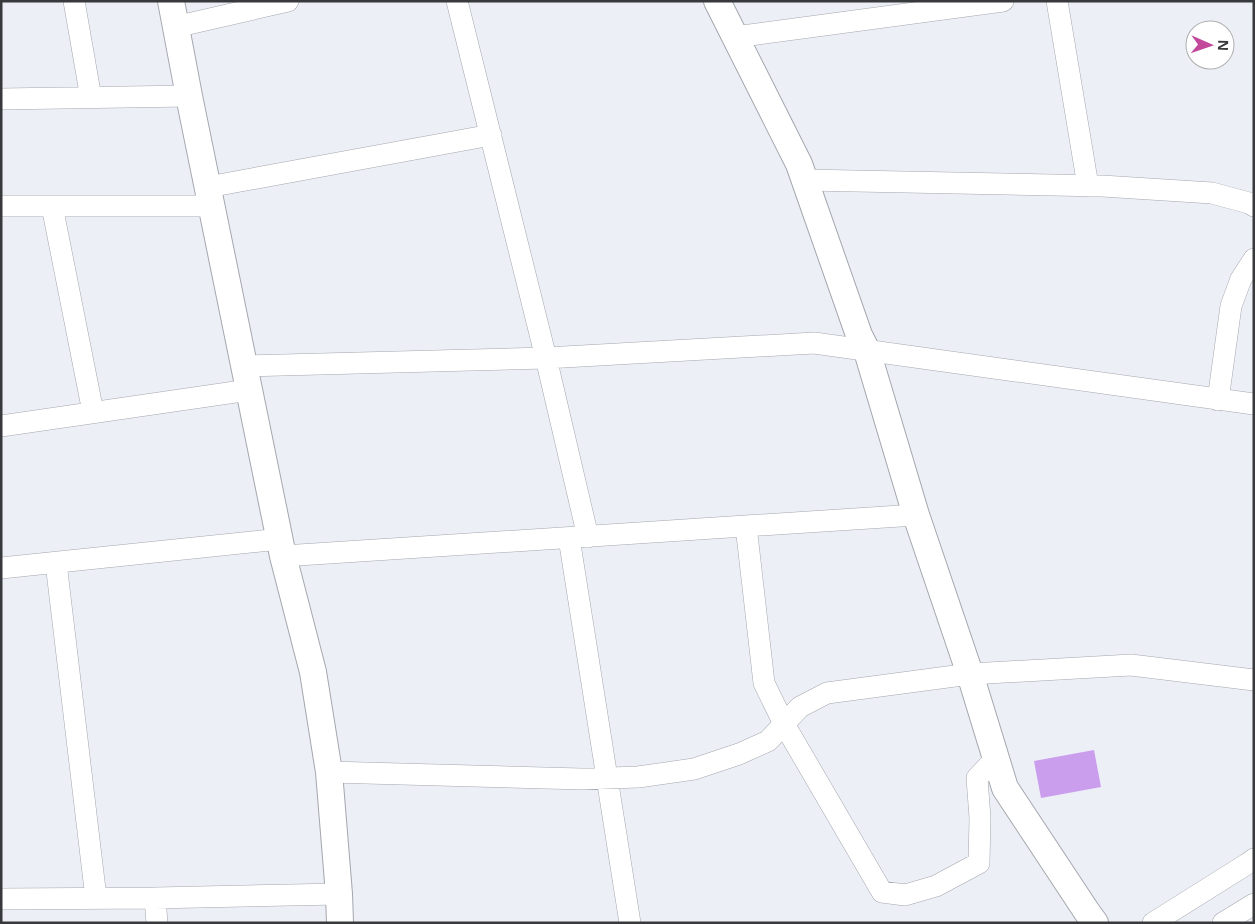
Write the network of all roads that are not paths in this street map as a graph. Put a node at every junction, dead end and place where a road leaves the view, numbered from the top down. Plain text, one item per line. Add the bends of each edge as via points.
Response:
1 (74, 1) edge
2 (171, 1) edge
3 (288, 1) edge
4 (457, 1) edge
5 (717, 1) edge
6 (1003, 1) edge
7 (1056, 1) edge
8 (175, 27) junction
9 (735, 37) junction
10 (189, 96) junction
11 (91, 98) junction
12 (1, 99) edge
13 (491, 135) junction
14 (805, 180) junction
15 (1088, 186) junction
16 (210, 197) junction
17 (1, 206) edge
18 (52, 206) junction
19 (1254, 206) edge
20 (1254, 259) edge
21 (867, 351) junction
22 (546, 358) junction
23 (247, 378) junction
24 (1218, 400) junction
25 (1254, 404) edge
26 (94, 412) junction
27 (1, 426) edge
28 (916, 515) junction
29 (746, 526) junction
30 (578, 537) junction
31 (282, 548) junction
32 (56, 563) junction
33 (1, 568) edge
34 (970, 674) junction
35 (1254, 680) edge
36 (784, 724) junction
37 (996, 758) junction
38 (329, 772) junction
39 (606, 778) junction
40 (1254, 859) edge
41 (339, 894) junction
42 (96, 898) junction
43 (155, 898) junction
44 (1, 899) edge
45 (1254, 904) edge
46 (157, 923) edge
47 (340, 923) edge
48 (630, 923) edge
49 (1095, 923) edge
50 (1152, 923) edge
51 (1223, 923) edge

1 - 11 street
2 - 8 street
3 - 8 street
4 - 13 street
5 - 9 street
6 - 9 street
7 - 15 street
8 - 10 street
9 - 14 street
10 - 11 street
10 - 16 street
11 - 12 street
13 - 16 street
13 - 22 street
14 - 15 street
14 - 21 street
15 - 19 street via 1212,192
16 - 18 street
16 - 23 street
17 - 18 street
18 - 26 street
20 - 24 street via 1231,306
21 - 22 street via 814,343
21 - 24 street
21 - 28 street
22 - 23 street
22 - 30 street
23 - 26 street
23 - 31 street
24 - 25 street
26 - 27 street
28 - 29 street
28 - 34 street
29 - 30 street
29 - 36 street via 764,683
30 - 31 street
30 - 39 street
31 - 32 street
31 - 38 street via 313,672
32 - 33 street
32 - 42 street
34 - 35 street via 1131,665
34 - 36 street via 827,692 800,707
34 - 37 street
36 - 37 street via 882,892 905,895 936,886 979,863 977,778
36 - 39 street via 768,741 694,769
37 - 49 street via 1005,788
38 - 39 street
38 - 41 street
39 - 48 street
40 - 50 street
41 - 43 street
41 - 47 street
42 - 43 street
42 - 44 street
43 - 46 street
45 - 51 street

